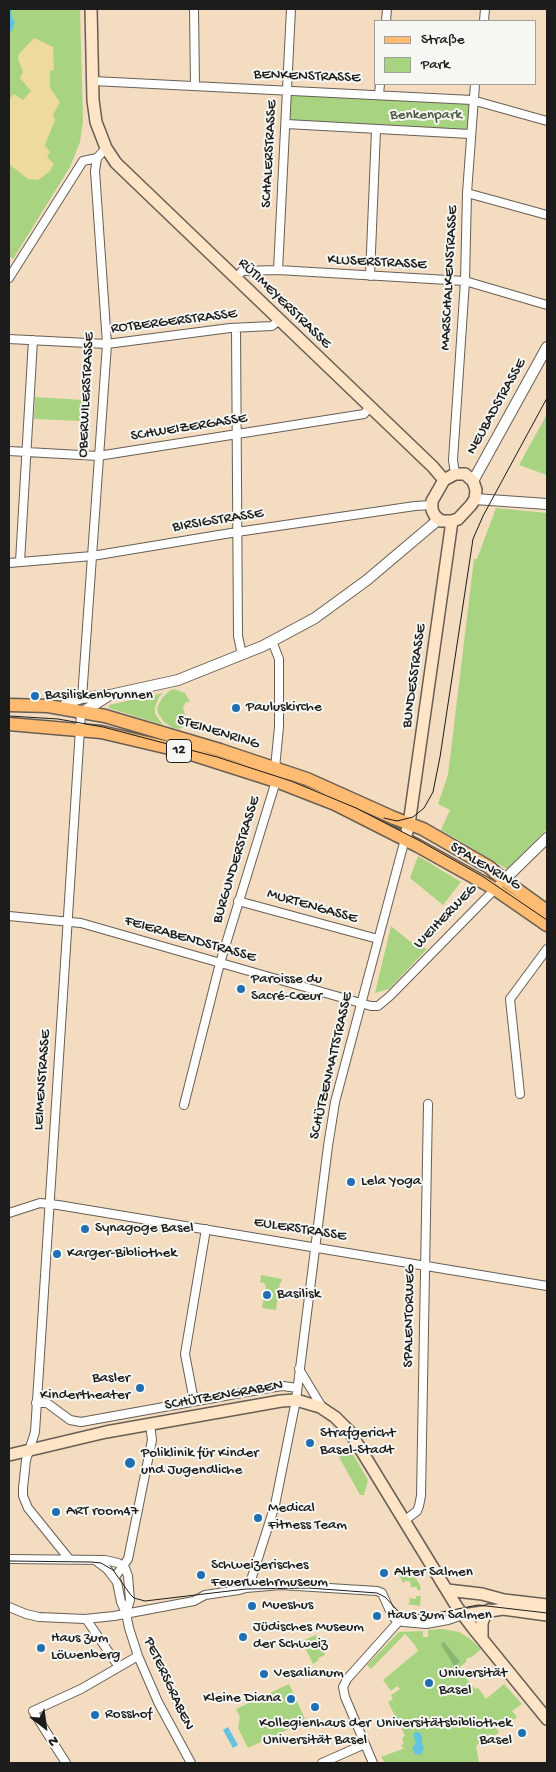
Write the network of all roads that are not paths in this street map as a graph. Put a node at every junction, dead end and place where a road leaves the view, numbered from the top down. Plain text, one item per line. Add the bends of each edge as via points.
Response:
1 (90, 9) edge
2 (194, 9) edge
3 (291, 9) edge
4 (93, 80) junction
5 (380, 85) edge
6 (475, 85) edge
7 (195, 86) junction
8 (286, 90) junction
9 (379, 94) junction
10 (472, 100) junction
11 (547, 122) edge
12 (286, 124) junction
13 (376, 130) junction
14 (470, 134) junction
15 (106, 148) junction
16 (97, 158) junction
17 (467, 193) junction
18 (547, 215) edge
19 (278, 270) junction
20 (370, 276) junction
21 (9, 278) edge
22 (236, 278) junction
23 (464, 281) junction
24 (547, 305) edge
25 (279, 320) junction
26 (236, 328) junction
27 (9, 339) edge
28 (33, 340) junction
29 (107, 344) junction
30 (547, 347) edge
31 (370, 407) junction
32 (236, 434) junction
33 (9, 450) edge
34 (26, 452) junction
35 (98, 456) junction
36 (455, 474) junction
37 (444, 480) junction
38 (473, 481) junction
39 (475, 499) junction
40 (547, 504) edge
41 (431, 505) junction
42 (438, 520) junction
43 (452, 522) junction
44 (237, 532) junction
45 (92, 556) junction
46 (20, 562) junction
47 (9, 563) edge
48 (272, 641) junction
49 (242, 655) junction
50 (110, 695) junction
51 (82, 698) junction
52 (9, 705) edge
53 (61, 708) junction
54 (81, 712) junction
55 (9, 724) edge
56 (80, 729) junction
57 (275, 768) junction
58 (276, 781) junction
59 (407, 832) junction
60 (547, 838) edge
61 (499, 885) junction
62 (238, 900) junction
63 (547, 911) edge
64 (9, 916) edge
65 (68, 922) junction
66 (547, 926) edge
67 (378, 939) junction
68 (547, 949) edge
69 (220, 963) junction
70 (362, 1003) junction
71 (520, 1094) dead end
72 (428, 1104) dead end
73 (184, 1105) dead end
74 (49, 1204) junction
75 (9, 1212) edge
76 (206, 1230) junction
77 (316, 1246) junction
78 (424, 1265) junction
79 (547, 1285) edge
80 (547, 1290) edge
81 (299, 1368) junction
82 (296, 1394) junction
83 (194, 1401) junction
84 (36, 1403) junction
85 (323, 1409) junction
86 (150, 1424) junction
87 (30, 1450) junction
88 (9, 1455) edge
89 (404, 1521) junction
90 (51, 1539) junction
91 (9, 1559) edge
92 (50, 1560) junction
93 (70, 1560) junction
94 (95, 1560) junction
95 (123, 1566) junction
96 (115, 1577) junction
97 (246, 1588) junction
98 (447, 1590) junction
99 (478, 1593) junction
100 (547, 1605) edge
101 (9, 1607) edge
102 (489, 1610) junction
103 (460, 1611) junction
104 (126, 1613) junction
105 (547, 1614) edge
106 (86, 1618) junction
107 (399, 1622) junction
108 (482, 1640) junction
109 (138, 1656) junction
110 (119, 1667) junction
111 (547, 1719) edge
112 (365, 1744) junction
113 (66, 1763) edge
114 (191, 1763) edge
115 (322, 1763) edge
116 (373, 1763) edge

1 - 4 main road
2 - 7 street
3 - 8 street, SCHALERSTRASSE
4 - 7 street, BENKENSTRASSE
4 - 15 main road via 96,122
5 - 9 street
6 - 10 street, MARSCHALKENSTRASSE
7 - 8 street, BENKENSTRASSE
8 - 9 street, BENKENSTRASSE
8 - 12 street, SCHALERSTRASSE
9 - 10 street, BENKENSTRASSE
10 - 11 street, BENKENSTRASSE
10 - 14 street, MARSCHALKENSTRASSE
12 - 13 street
12 - 19 street, SCHALERSTRASSE
13 - 14 street
13 - 20 street
14 - 17 street, MARSCHALKENSTRASSE
15 - 16 street
15 - 22 main road, RÜTIMEYERSTRASSE via 116,163
16 - 21 street via 83,162
16 - 29 street, OBERWILERSTRASSE via 95,171
17 - 18 street
17 - 23 street, MARSCHALKENSTRASSE
19 - 20 street, KLUSERSTRASSE
19 - 22 street, KLUSERSTRASSE via 242,271
20 - 23 street, KLUSERSTRASSE
22 - 25 main road, RÜTIMEYERSTRASSE
23 - 24 street, KLUSERSTRASSE
23 - 36 street, MARSCHALKENSTRASSE via 453,460
25 - 26 street, ROTBERGERSTRASSE via 272,326
25 - 31 main road, RÜTIMEYERSTRASSE
26 - 29 street, ROTBERGERSTRASSE
26 - 32 street
27 - 28 street, ROTBERGERSTRASSE
28 - 29 street, ROTBERGERSTRASSE
28 - 34 street
29 - 35 street, OBERWILERSTRASSE
30 - 38 street, NEUBADSTRASSE
31 - 32 street, SCHWEIZERGASSE via 364,414
31 - 37 main road, RÜTIMEYERSTRASSE
32 - 35 street, SCHWEIZERGASSE
32 - 44 street
33 - 34 street, SCHWEIZERGASSE
34 - 35 street, SCHWEIZERGASSE
34 - 46 street
35 - 45 street, OBERWILERSTRASSE
36 - 37 main road
36 - 38 main road via 465,474
37 - 41 main road
38 - 39 main road
39 - 40 street
39 - 43 main road via 463,515
41 - 42 main road
41 - 44 street, BIRSIGSTRASSE
42 - 43 main road
42 - 48 street via 367,580 315,618
43 - 59 main road, BUNDESSTRASSE
44 - 45 street, BIRSIGSTRASSE
44 - 49 street via 238,636
45 - 46 street, BIRSIGSTRASSE
45 - 51 street, OBERWILERSTRASSE
46 - 47 street, BIRSIGSTRASSE
48 - 49 street
48 - 57 street, BURGUNDERSTRASSE via 279,659 279,744
49 - 50 street via 178,680
50 - 51 street
50 - 54 street
51 - 53 street
52 - 53 main road, STEINENRING / 12
53 - 54 main road, STEINENRING / 12
54 - 56 street, LEIMENSTRASSE
54 - 57 main road, STEINENRING / 12
55 - 56 main road, STEINENRING / 12
56 - 58 main road, STEINENRING / 12 via 182,751
56 - 65 street, LEIMENSTRASSE
57 - 58 street, BURGUNDERSTRASSE
57 - 59 main road, STEINENRING / 12 via 307,779
58 - 59 main road, STEINENRING / 12
58 - 62 street, BURGUNDERSTRASSE
59 - 61 main road, SPALENRING / 12 via 423,829 489,867
59 - 67 street, SCHÜTZENMATTSTRASSE
60 - 61 street, WEIHERWEG
61 - 63 main road, SPALENRING / 12
61 - 66 main road, SPALENRING / 12
61 - 70 street, WEIHERWEG via 384,1002 378,1006
62 - 67 street, MURTENGASSE
62 - 69 street, BURGUNDERSTRASSE
64 - 65 street, FEIERABENDSTRASSE
65 - 69 street, FEIERABENDSTRASSE
65 - 74 street, LEIMENSTRASSE
67 - 70 street, SCHÜTZENMATTSTRASSE
68 - 71 street via 510,999
69 - 70 street, FEIERABENDSTRASSE
69 - 73 street, BURGUNDERSTRASSE
70 - 77 street, SCHÜTZENMATTSTRASSE via 334,1112
72 - 78 street, SPALENTORWEG
74 - 75 street, EULERSTRASSE via 40,1203
74 - 76 street, EULERSTRASSE
74 - 84 street, LEIMENSTRASSE
76 - 77 street, EULERSTRASSE
76 - 83 street via 185,1354
77 - 78 street, EULERSTRASSE
77 - 81 street, SCHÜTZENMATTSTRASSE
78 - 79 street, EULERSTRASSE
78 - 89 street, SPALENTORWEG via 421,1496 416,1511
79 - 80 street
81 - 82 street, SCHÜTZENMATTSTRASSE
81 - 85 street
82 - 83 street, SCHÜTZENGRABEN via 283,1386
82 - 85 main road, SCHÜTZENGRABEN
82 - 86 main road, SCHÜTZENGRABEN
82 - 97 street, SCHÜTZENMATTSTRASSE via 275,1505
83 - 84 street, SCHÜTZENGRABEN via 81,1422 70,1420 47,1404
84 - 87 street, LEIMENSTRASSE via 35,1432
85 - 89 main road, SCHÜTZENGRABEN via 350,1432
86 - 87 main road, SCHÜTZENGRABEN
86 - 95 street via 152,1440 128,1559
87 - 88 main road, SCHÜTZENGRABEN
87 - 90 street, LEIMENSTRASSE via 25,1466 23,1496
89 - 98 main road, SCHÜTZENGRABEN
90 - 92 street via 53,1550
90 - 93 street, LEIMENSTRASSE
91 - 92 street
92 - 93 street
93 - 94 street
94 - 95 street via 112,1561
94 - 96 street
95 - 96 street
95 - 104 street, PETERSGRABEN via 130,1594
96 - 104 street, PETERSGRABEN
97 - 104 street via 205,1595 194,1602
97 - 107 street via 282,1585 377,1590
98 - 99 main road
98 - 103 main road, SCHÜTZENGRABEN
99 - 100 main road
99 - 103 main road
101 - 106 street via 39,1617
102 - 103 main road
102 - 105 main road
102 - 108 main road via 482,1623
103 - 107 street via 426,1624
103 - 108 main road, SCHÜTZENGRABEN
104 - 106 street
104 - 109 street, PETERSGRABEN
106 - 110 street
107 - 112 street via 344,1684 343,1691
108 - 111 main road, SCHÜTZENGRABEN
109 - 110 street
109 - 114 street, PETERSGRABEN
110 - 113 street via 33,1711
112 - 115 street
112 - 116 street

